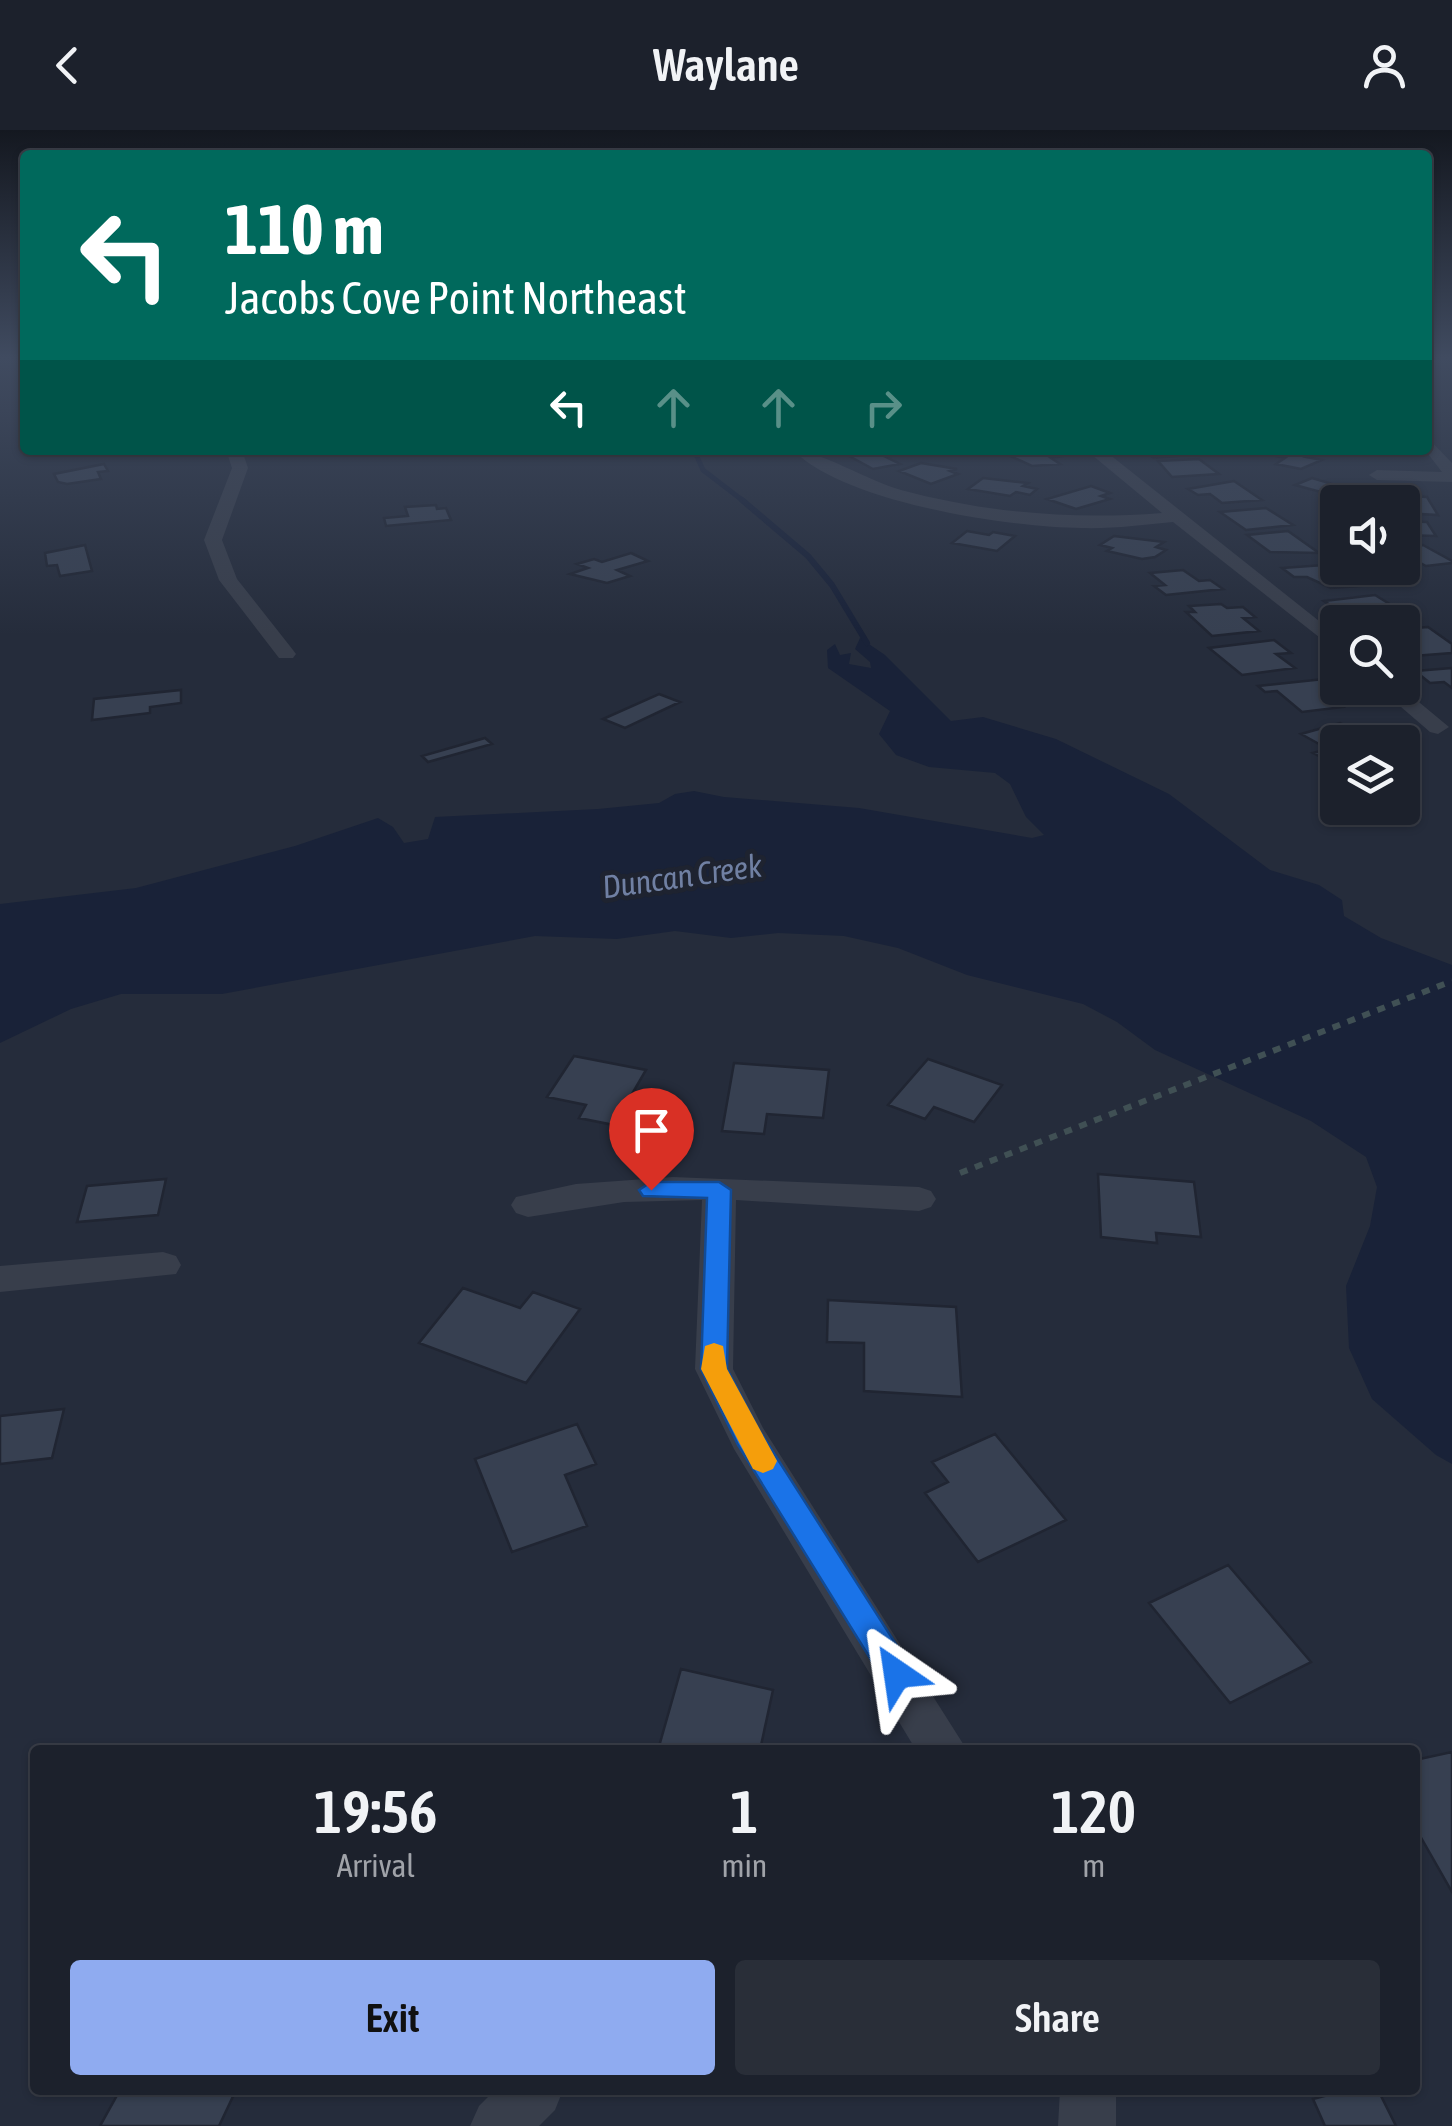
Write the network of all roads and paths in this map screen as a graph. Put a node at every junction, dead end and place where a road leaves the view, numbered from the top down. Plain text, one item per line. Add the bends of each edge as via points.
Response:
1 (1433, 449) edge
2 (236, 455) edge
3 (809, 455) edge
4 (1100, 455) edge
5 (1377, 475) dead end
6 (1452, 475) edge
7 (1177, 517) junction
8 (1320, 632) edge
9 (286, 654) dead end
10 (1410, 705) edge
11 (1438, 727) dead end
12 (1452, 981) edge
13 (960, 1173) dead end
14 (719, 1190) junction
15 (919, 1198) dead end
16 (528, 1204) dead end
17 (163, 1266) dead end
18 (0, 1279) edge
19 (940, 1745) edge
20 (530, 2095) edge
21 (1088, 2095) edge
22 (499, 2126) edge
23 (1086, 2126) edge

1 - 6 street
2 - 9 street via 240,468 213,540 228,580
3 - 7 street via 842,477 926,501 1075,523
4 - 7 street
5 - 6 street
7 - 8 street
10 - 11 street
12 - 13 path
14 - 15 street
14 - 16 street via 583,1192
14 - 19 street via 714,1369 748,1438
17 - 18 street
20 - 22 street
21 - 23 street

